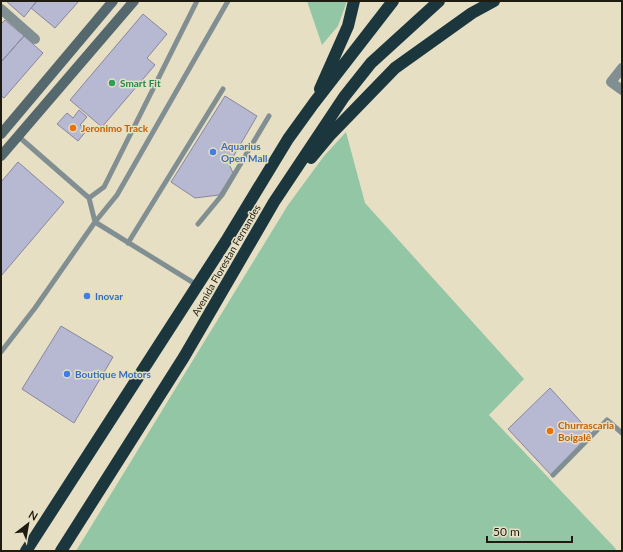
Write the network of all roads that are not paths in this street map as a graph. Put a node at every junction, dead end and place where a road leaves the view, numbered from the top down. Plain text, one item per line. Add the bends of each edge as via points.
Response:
1 (113, 1) edge
2 (134, 1) edge
3 (198, 1) edge
4 (228, 1) edge
5 (354, 1) edge
6 (394, 1) edge
7 (439, 1) edge
8 (494, 1) edge
9 (1, 9) edge
10 (35, 38) dead end
11 (622, 68) edge
12 (223, 89) dead end
13 (622, 90) edge
14 (314, 103) junction
15 (268, 116) dead end
16 (1, 134) edge
17 (18, 136) junction
18 (1, 156) edge
19 (89, 198) junction
20 (274, 202) junction
21 (95, 222) junction
22 (198, 224) dead end
23 (128, 243) junction
24 (197, 285) junction
25 (1, 352) edge
26 (622, 433) edge
27 (553, 475) dead end
28 (26, 551) edge
29 (61, 551) edge

1 - 16 street
2 - 17 street
3 - 19 lane via 104,187
4 - 21 lane via 117,195
5 - 14 highway via 348,26
6 - 14 highway, Avenida Florestan Fernandes
7 - 20 highway, Avenida Florestan Fernandes via 371,63 344,97
8 - 20 highway via 472,13 395,68 331,134
9 - 10 street
11 - 13 street via 611,82
12 - 23 lane
14 - 24 highway, Avenida Florestan Fernandes via 288,139
15 - 22 lane via 222,195
17 - 18 street
17 - 19 lane
19 - 21 lane
20 - 29 highway, Avenida Florestan Fernandes via 184,357
21 - 23 lane
21 - 25 lane
23 - 24 lane
24 - 28 highway, Avenida Florestan Fernandes
26 - 27 lane via 608,420

